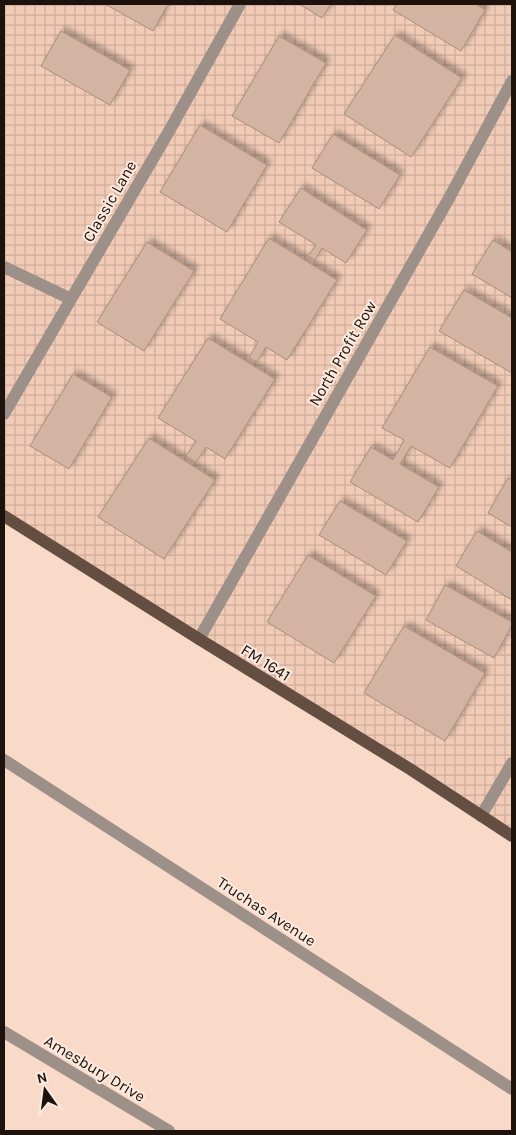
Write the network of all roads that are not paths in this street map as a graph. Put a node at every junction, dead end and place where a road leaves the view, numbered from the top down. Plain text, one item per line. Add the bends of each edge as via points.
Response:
1 (240, 4) edge
2 (512, 81) edge
3 (4, 267) edge
4 (71, 299) junction
5 (4, 414) edge
6 (4, 516) edge
7 (198, 640) junction
8 (4, 760) edge
9 (512, 764) edge
10 (481, 816) junction
11 (512, 836) edge
12 (4, 1032) edge
13 (512, 1089) edge
14 (169, 1131) edge

1 - 4 street, Classic Lane
2 - 7 street, North Profit Row
3 - 4 street
4 - 5 street, Classic Lane
6 - 7 main road, FM 1641 / FM 1641
7 - 10 main road, FM 1641 / FM 1641
8 - 13 street, Truchas Avenue
9 - 10 street
10 - 11 main road, FM 1641 / FM 1641
12 - 14 street, Amesbury Drive

